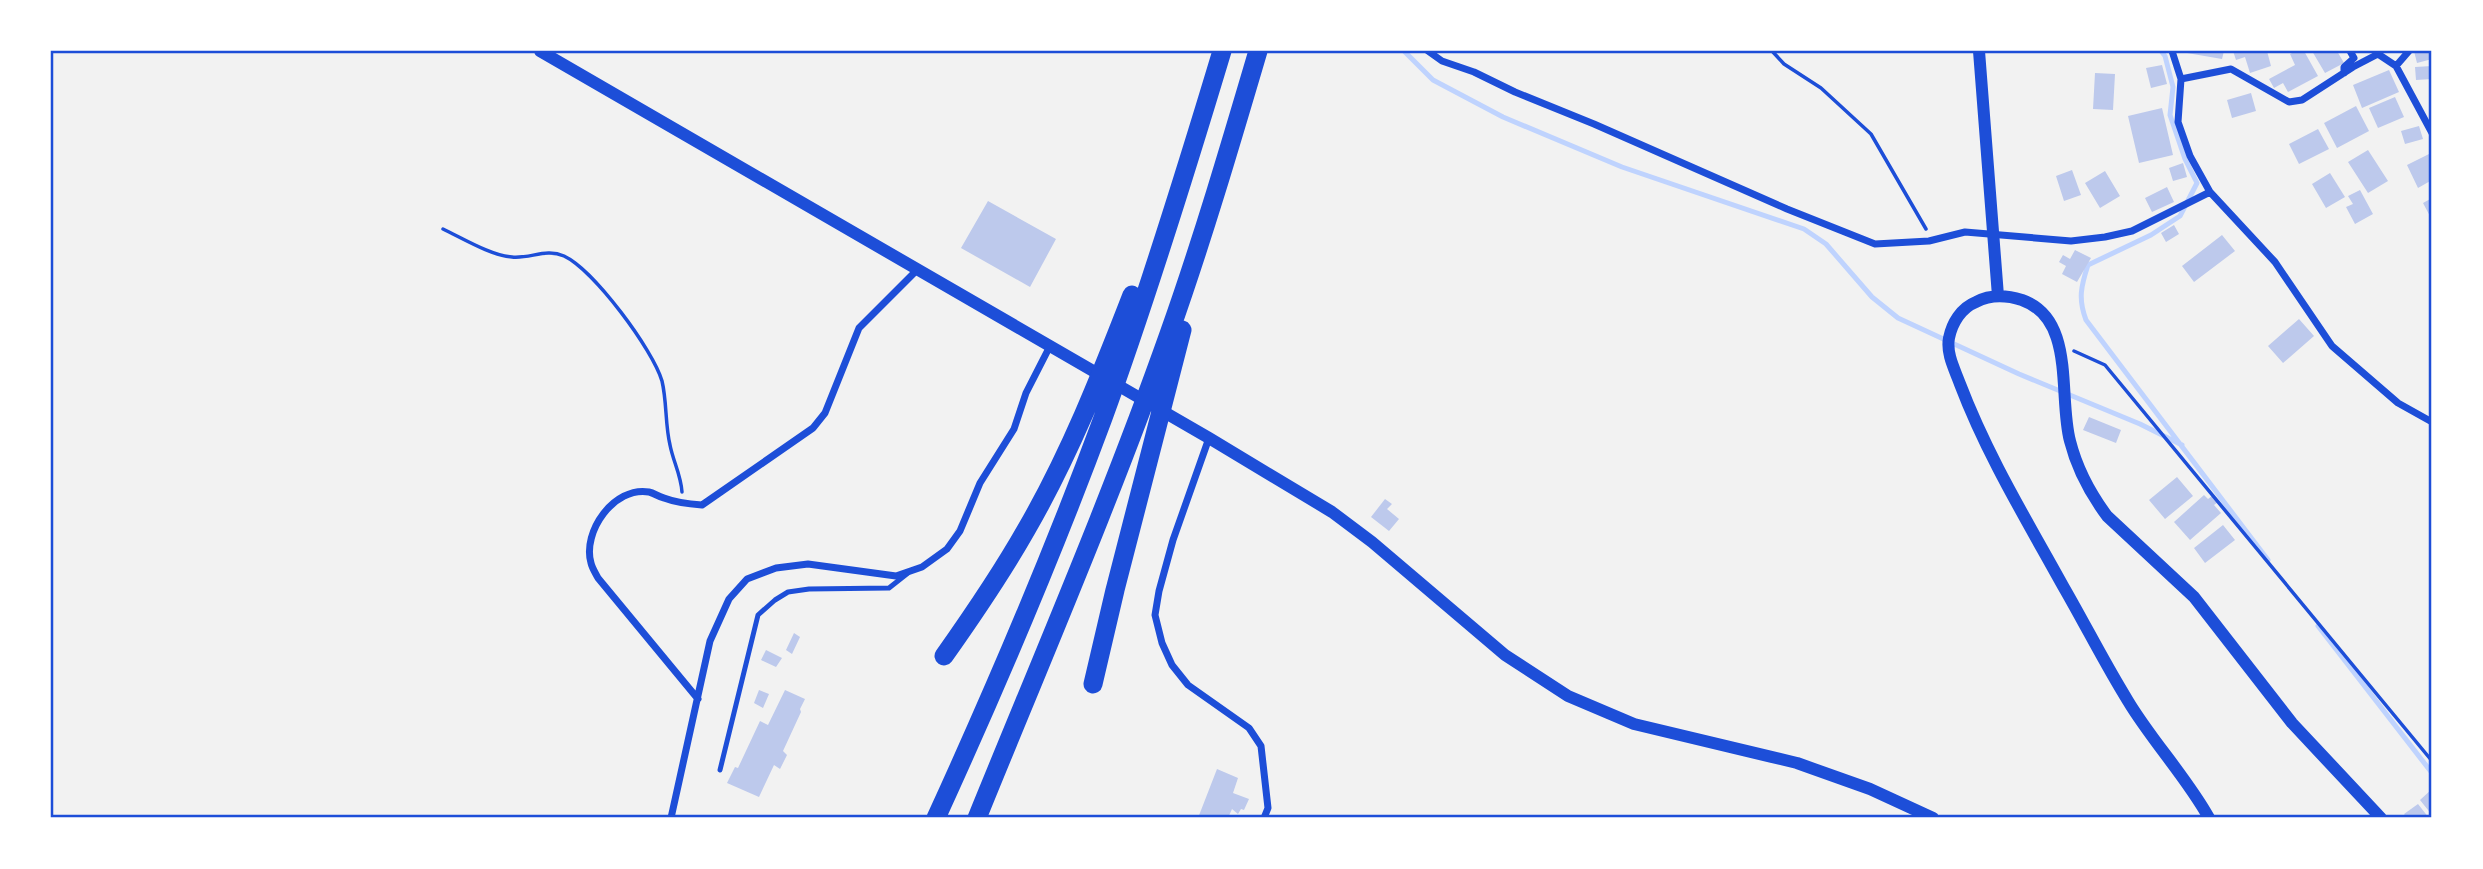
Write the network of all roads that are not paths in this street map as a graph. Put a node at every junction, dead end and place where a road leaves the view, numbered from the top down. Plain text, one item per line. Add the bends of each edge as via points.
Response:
1 (540, 51) edge
2 (1222, 51) edge
3 (1258, 51) edge
4 (1428, 51) edge
5 (1979, 51) edge
6 (2172, 51) edge
7 (2350, 51) edge
8 (2409, 51) edge
9 (2396, 66) junction
10 (2344, 73) junction
11 (2181, 79) junction
12 (2432, 133) edge
13 (1219, 183) junction
14 (2210, 192) junction
15 (1994, 235) junction
16 (917, 270) junction
17 (1998, 296) junction
18 (1050, 346) junction
19 (2432, 422) edge
20 (1209, 438) junction
21 (911, 571) junction
22 (944, 656) dead end
23 (1093, 684) dead end
24 (698, 699) junction
25 (720, 770) dead end
26 (671, 818) edge
27 (936, 818) edge
28 (977, 818) edge
29 (1264, 818) edge
30 (1933, 818) edge
31 (2209, 818) edge
32 (2381, 818) edge

1 - 16 street
2 - 22 highway via 1118,331 1062,462 1027,529
2 - 27 highway via 1102,419
3 - 13 highway
4 - 15 street via 1442,61 1875,244 1929,241 1965,232
5 - 15 street
6 - 11 street
7 - 10 street via 2354,58
8 - 9 street
9 - 10 street via 2378,54
9 - 12 street
10 - 11 street via 2302,100 2290,102 2231,69
11 - 14 street via 2178,122
13 - 23 highway
13 - 28 highway via 1117,473
14 - 15 street via 2132,231 2105,237 2071,241
14 - 19 street via 2275,262 2332,346 2398,403
15 - 17 street
16 - 18 street
16 - 24 street via 859,328 825,413 813,428 702,505 682,504 648,492 629,494 615,502 594,528 590,562 598,578
17 - 31 street via 1973,303 1959,314 1948,343 1970,410 1983,442 2128,701
17 - 32 street via 2028,302 2053,326 2060,344 2069,439 2096,501 2194,597 2292,723
18 - 20 street
18 - 21 street via 1014,429 980,483 960,531 947,549
20 - 29 street via 1173,540 1155,615 1172,665 1188,685 1249,728 1262,746 1268,807
20 - 30 street via 1332,512 1505,655 1568,696 1634,724 1797,763 1871,789
21 - 24 street via 895,576 808,564 776,568 747,579 729,599 710,641
21 - 25 lane via 889,588 788,592 758,615
24 - 26 street

